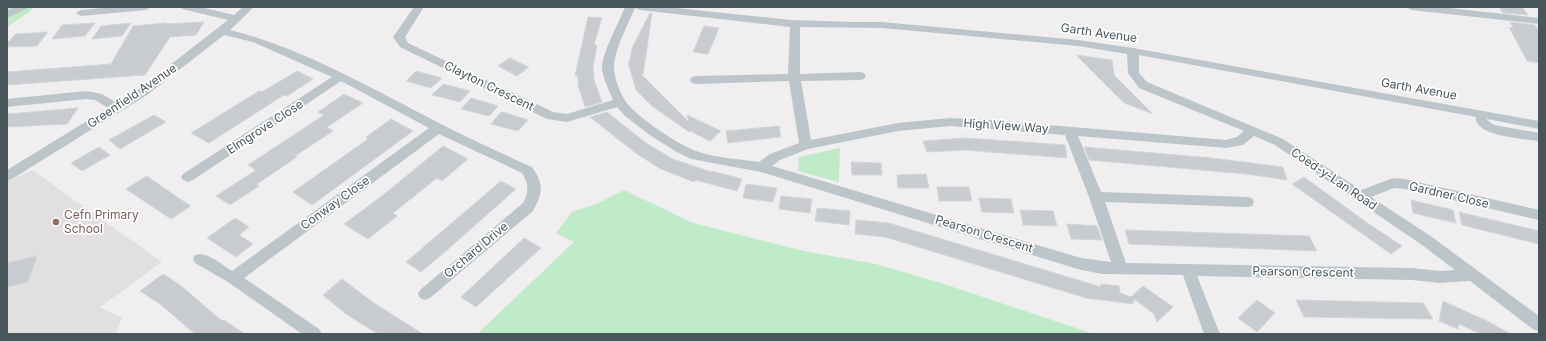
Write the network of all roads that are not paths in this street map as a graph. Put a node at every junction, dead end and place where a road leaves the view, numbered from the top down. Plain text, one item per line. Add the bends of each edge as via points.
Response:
1 (22, 7) edge
2 (146, 7) edge
3 (186, 7) edge
4 (249, 7) edge
5 (419, 7) edge
6 (630, 7) edge
7 (640, 7) edge
8 (1411, 7) edge
9 (81, 13) dead end
10 (7, 15) edge
11 (234, 18) junction
12 (1539, 21) edge
13 (795, 24) junction
14 (222, 31) junction
15 (1133, 51) junction
16 (341, 76) junction
17 (794, 76) junction
18 (860, 76) dead end
19 (696, 80) dead end
20 (620, 102) junction
21 (7, 103) edge
22 (117, 108) junction
23 (1482, 114) junction
24 (1539, 125) edge
25 (438, 128) junction
26 (1252, 130) junction
27 (1070, 131) junction
28 (1539, 137) edge
29 (806, 145) junction
30 (761, 167) junction
31 (7, 176) edge
32 (188, 177) dead end
33 (1360, 196) junction
34 (1096, 197) junction
35 (1247, 202) dead end
36 (1539, 215) edge
37 (200, 259) dead end
38 (1120, 267) junction
39 (1188, 270) junction
40 (1473, 275) junction
41 (233, 278) junction
42 (424, 294) dead end
43 (1539, 326) edge
44 (314, 334) edge
45 (1212, 334) edge

1 - 10 street
2 - 9 street
3 - 11 street
4 - 11 street, Greenfield Avenue
5 - 20 street, Clayton Crescent via 399,37 404,45 551,116 567,118
6 - 20 street, Pearson Crescent via 608,67
7 - 13 street, Garth Avenue
8 - 12 street
11 - 14 street, Greenfield Avenue
13 - 15 street, Garth Avenue via 852,27 882,25 1078,43
13 - 17 street
14 - 16 street via 257,40
14 - 22 street, Greenfield Avenue via 165,76
15 - 23 street, Garth Avenue
15 - 26 street, Coed-y-Lan Road via 1133,73 1143,85
16 - 25 street
16 - 32 street, Elmgrove Close
17 - 18 street
17 - 19 street
17 - 29 street
20 - 30 street, Pearson Crescent via 655,133 696,156
21 - 22 street via 86,96 98,97
22 - 31 street, Greenfield Avenue
23 - 24 street, Garth Avenue
23 - 28 street via 1482,122 1491,129
25 - 41 street, Conway Close
25 - 42 street, Orchard Drive via 527,170 536,189 528,207
26 - 27 street, High View Way via 1239,143 1226,144
26 - 33 street, Coed-y-Lan Road via 1279,142
27 - 29 street, High View Way via 950,122 898,127
27 - 34 street
29 - 30 street, High View Way via 776,157
30 - 38 street, Pearson Crescent via 1081,264 1103,268
33 - 36 street, Gardner Close via 1393,183 1405,184
33 - 40 street, Coed-y-Lan Road
34 - 35 street
34 - 38 street
37 - 41 street
38 - 39 street, Pearson Crescent
39 - 40 street, Pearson Crescent via 1412,274 1440,277
39 - 45 street
40 - 43 street, Coed-y-Lan Road
41 - 44 street

